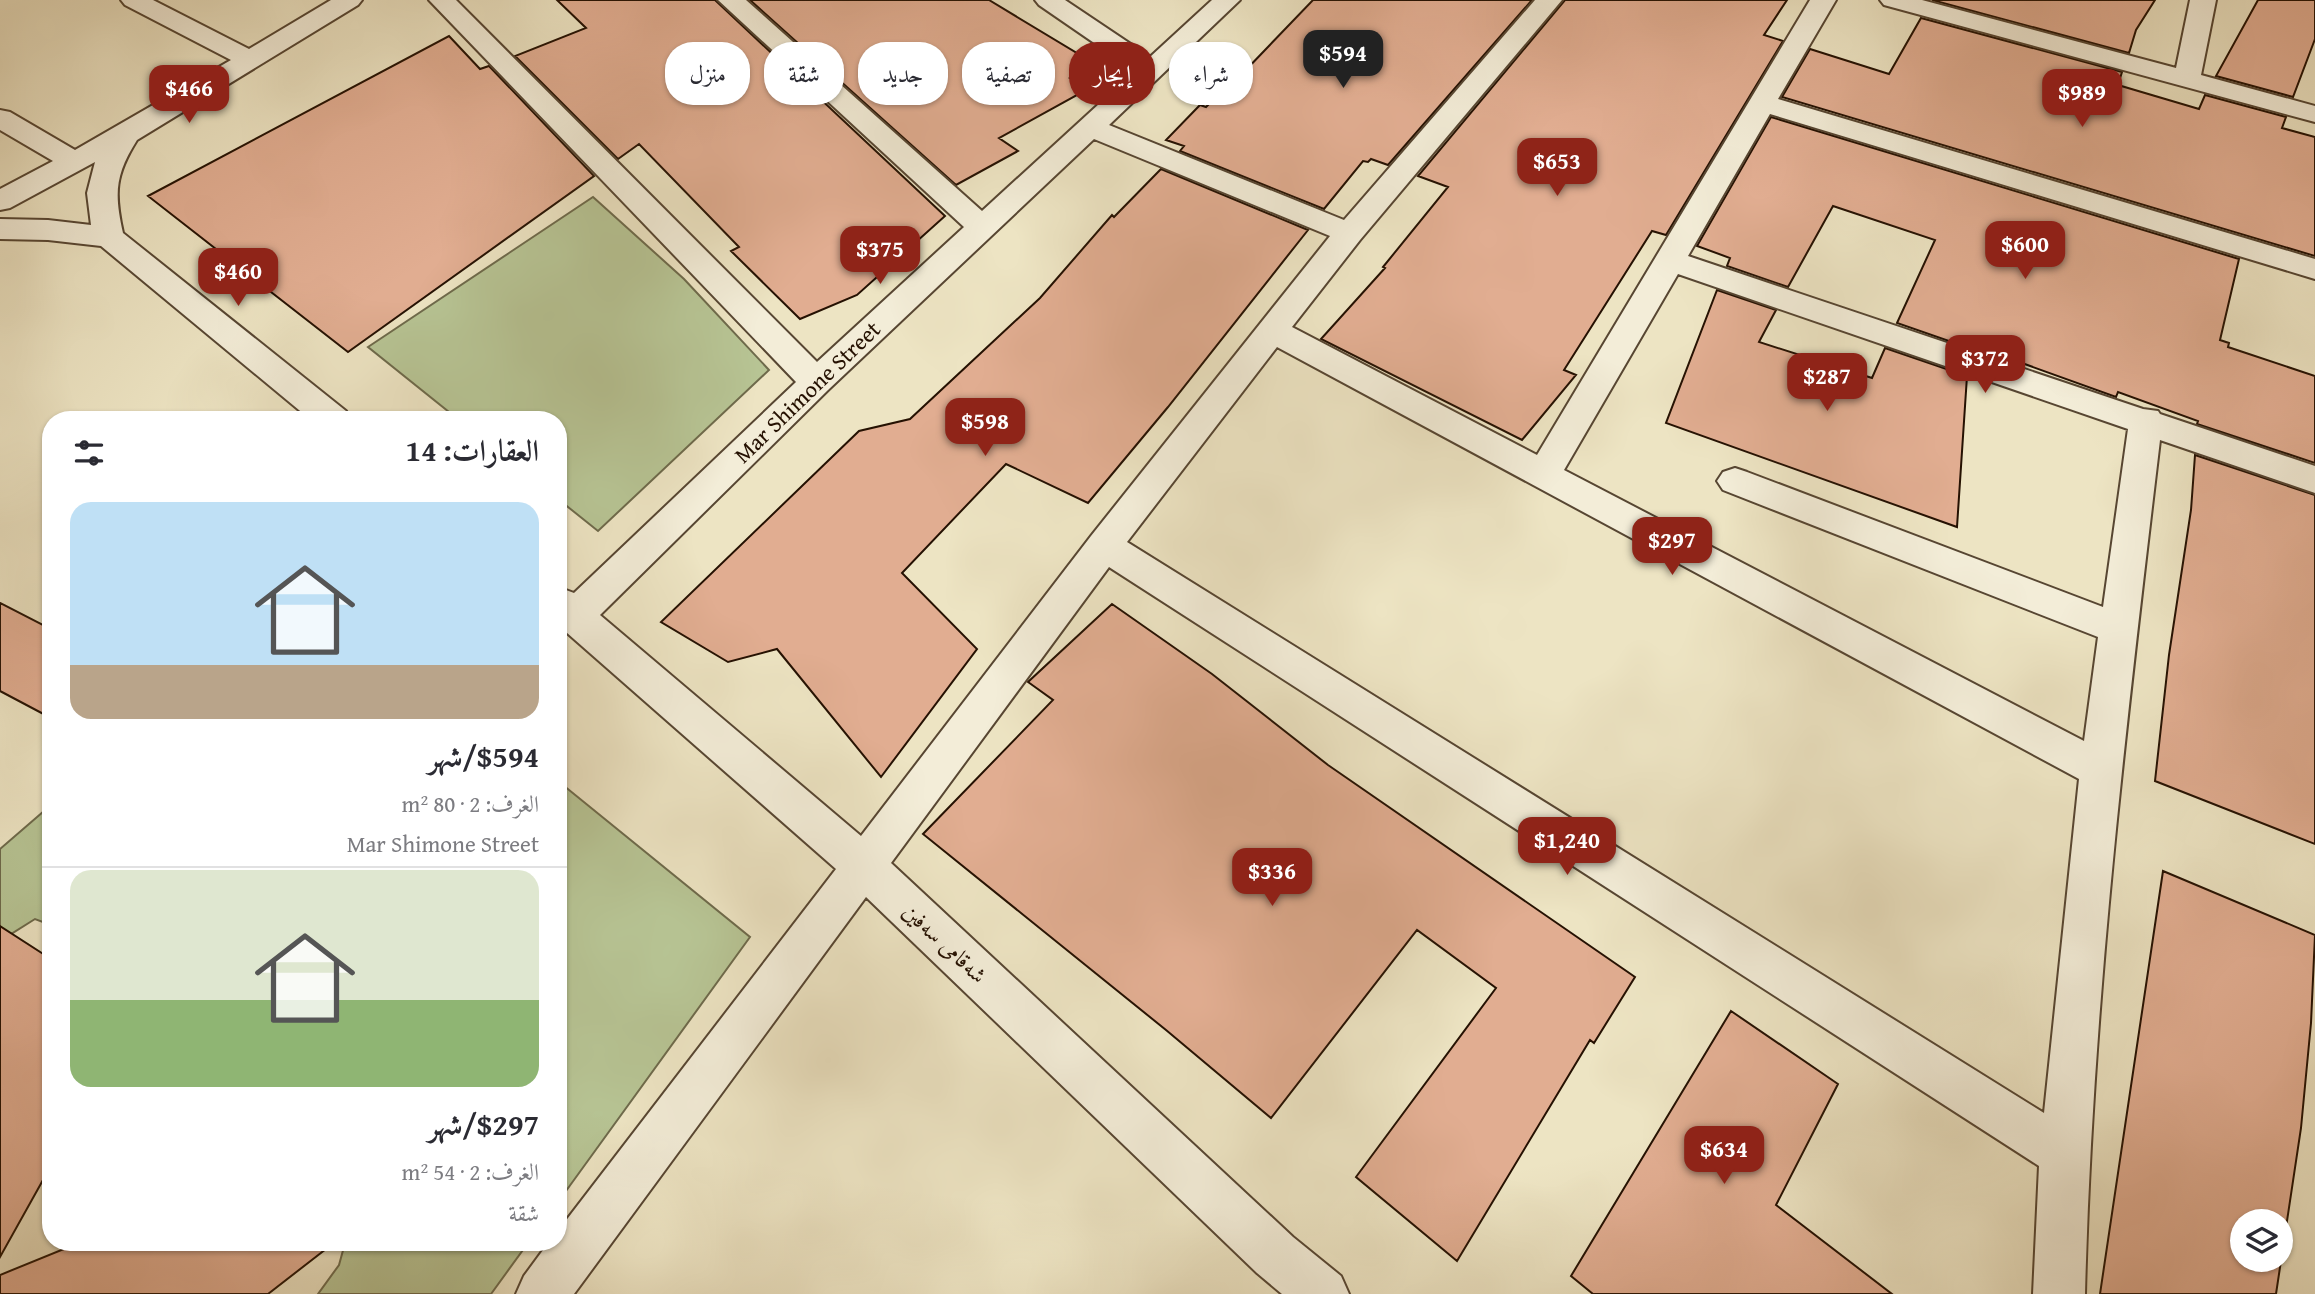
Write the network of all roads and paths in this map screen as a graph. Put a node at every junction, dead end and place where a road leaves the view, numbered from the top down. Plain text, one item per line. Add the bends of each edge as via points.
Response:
1 (134, 0) edge
2 (349, 0) edge
3 (732, 0) edge
4 (1048, 0) edge
5 (1227, 0) edge
6 (1549, 0) edge
7 (1823, 0) edge
8 (2203, 0) edge
9 (447, 1) edge
10 (1909, 2) edge
11 (1110, 42) edge
12 (251, 60) junction
13 (1155, 66) edge
14 (2187, 79) junction
15 (1763, 103) junction
16 (1113, 105) edge
17 (2315, 114) edge
18 (0, 117) edge
19 (1089, 127) junction
20 (127, 134) junction
21 (75, 162) junction
22 (0, 201) edge
23 (982, 227) junction
24 (0, 229) edge
25 (1349, 233) junction
26 (109, 237) junction
27 (1672, 261) junction
28 (2315, 270) edge
29 (1272, 331) junction
30 (816, 382) junction
31 (323, 411) edge
32 (2146, 421) junction
33 (1543, 476) junction
34 (2315, 480) edge
35 (1735, 481) dead end
36 (1104, 546) junction
37 (567, 609) edge
38 (2119, 629) junction
39 (2099, 770) junction
40 (863, 865) junction
41 (2064, 1154) junction
42 (542, 1294) edge
43 (1323, 1294) edge
44 (2059, 1294) edge

1 - 12 street
2 - 12 street
3 - 23 street
4 - 11 street
5 - 13 street, Mar Shimone Street
6 - 25 street
7 - 15 street
8 - 14 street
9 - 30 street
10 - 14 street
12 - 20 street
14 - 17 street
15 - 27 street
15 - 28 street
16 - 19 street, Mar Shimone Street
18 - 21 street
19 - 23 street, Mar Shimone Street
19 - 25 street
20 - 21 street
20 - 26 street via 104,169 100,196
21 - 22 street
23 - 30 street, Mar Shimone Street
24 - 26 street
25 - 29 street
26 - 31 street
27 - 32 street
27 - 33 street
29 - 33 street
29 - 36 street
30 - 37 street, Mar Shimone Street
32 - 34 street
32 - 38 street
33 - 39 street
35 - 38 street
36 - 40 street
36 - 41 street
37 - 40 street, شەقامی سەفین
38 - 39 street
39 - 41 street
40 - 42 street
40 - 43 street, شەقامی سەفین via 1265,1246
41 - 44 street

